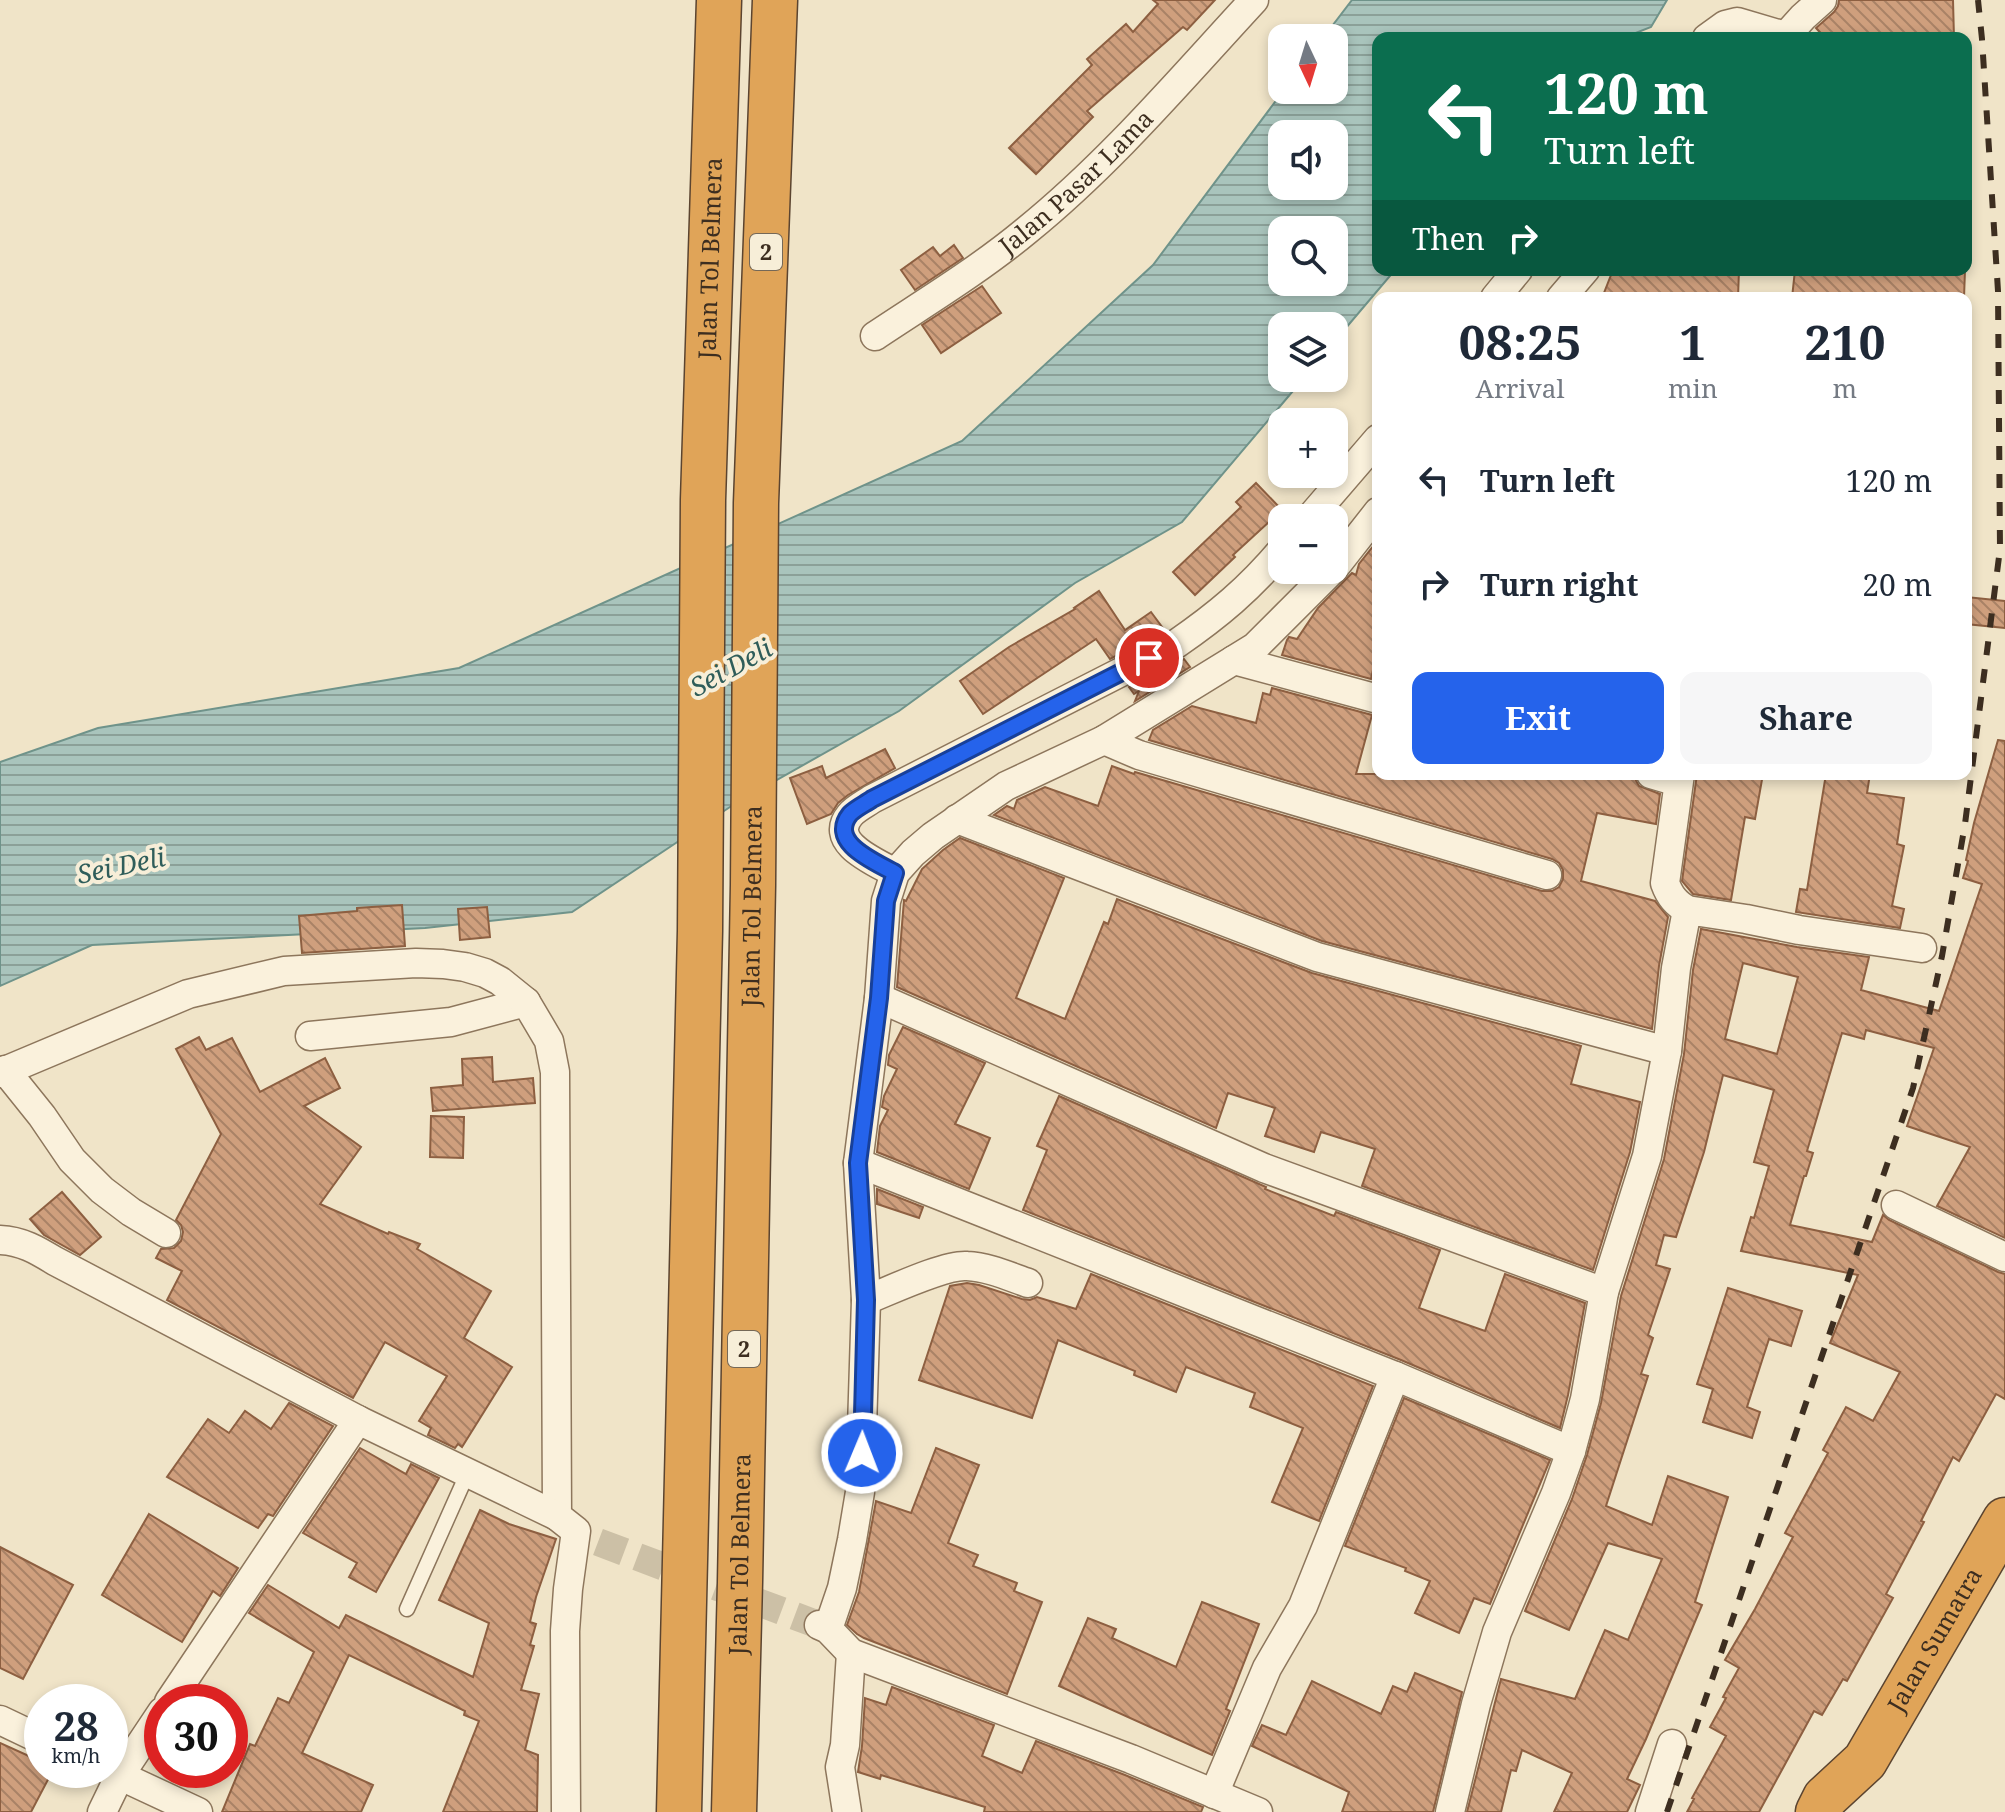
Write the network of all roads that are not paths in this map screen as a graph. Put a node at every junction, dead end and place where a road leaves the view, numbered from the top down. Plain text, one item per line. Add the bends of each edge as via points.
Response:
1 (719, 0) edge
2 (775, 0) edge
3 (1254, 0) edge
4 (1822, 0) edge
5 (1715, 32) edge
6 (1769, 32) edge
7 (1790, 32) edge
8 (1513, 276) edge
9 (1580, 276) edge
10 (1500, 292) edge
11 (1566, 292) edge
12 (875, 336) dead end
13 (1372, 446) edge
14 (1322, 504) edge
15 (1372, 523) edge
16 (1348, 551) edge
17 (1268, 567) edge
18 (1318, 584) edge
19 (1234, 660) junction
20 (1372, 697) edge
21 (1104, 740) junction
22 (1679, 780) edge
23 (957, 819) junction
24 (895, 873) junction
25 (1547, 875) dead end
26 (1687, 910) junction
27 (1922, 948) dead end
28 (879, 998) junction
29 (526, 1002) junction
30 (310, 1036) dead end
31 (1667, 1051) junction
32 (2, 1071) edge
33 (858, 1163) junction
34 (1896, 1205) dead end
35 (166, 1233) dead end
36 (0, 1240) edge
37 (2005, 1257) edge
38 (1028, 1283) dead end
39 (1604, 1292) junction
40 (866, 1300) junction
41 (1395, 1376) junction
42 (358, 1420) junction
43 (1571, 1451) junction
44 (468, 1472) junction
45 (2005, 1520) edge
46 (577, 1530) junction
47 (407, 1609) dead end
48 (851, 1653) junction
49 (181, 1684) edge
50 (0, 1720) edge
51 (24, 1731) edge
52 (144, 1735) edge
53 (1672, 1744) dead end
54 (128, 1755) edge
55 (1865, 1761) junction
56 (128, 1780) edge
57 (109, 1788) edge
58 (1214, 1794) junction
59 (102, 1812) edge
60 (198, 1812) edge
61 (566, 1812) edge
62 (679, 1812) edge
63 (734, 1812) edge
64 (847, 1812) edge
65 (1258, 1812) edge
66 (1450, 1812) edge
67 (1650, 1812) edge
68 (1818, 1812) edge
69 (1853, 1812) edge

1 - 62 highway, Jalan Tol Belmera via 703,500 700,931
2 - 63 highway, Jalan Tol Belmera / 2 via 756,503
3 - 12 street, Jalan Pasar Lama via 1143,121 1029,229
4 - 7 street
5 - 6 street via 1737,22
8 - 10 street
9 - 11 street
13 - 14 street
15 - 16 street
17 - 24 street via 1215,617 1176,644 852,812 845,823 849,844
18 - 19 street via 1255,647
19 - 20 street
19 - 21 street
21 - 23 street via 1006,786
21 - 25 street via 1139,755
22 - 26 street via 1665,883 1669,895
23 - 24 street
23 - 31 street via 1317,957
24 - 28 street via 886,901
26 - 27 street
26 - 31 street
28 - 33 street
28 - 39 street via 1264,1168
29 - 30 street via 451,1022
29 - 32 street via 485,973 443,964 284,971 188,994
29 - 46 street via 549,1041 555,1072
31 - 39 street via 1647,1156
32 - 35 street via 102,1190
33 - 40 street
33 - 41 street
34 - 37 street
36 - 42 street via 33,1248
38 - 40 street via 965,1265
39 - 43 street
40 - 48 street via 860,1492 842,1588 824,1627
41 - 43 street
41 - 58 street via 1303,1606 1267,1668
42 - 44 street
42 - 49 street
43 - 66 street via 1497,1632
44 - 46 street
44 - 47 lane
45 - 55 highway, Jalan Sumatra
46 - 61 street via 565,1631
48 - 58 street
48 - 64 street via 840,1767
50 - 51 street
52 - 54 street
53 - 67 street
55 - 68 highway, Jalan Sumatra via 1825,1798
55 - 69 highway, Jalan Sumatra
56 - 60 street
57 - 59 street
58 - 65 street

